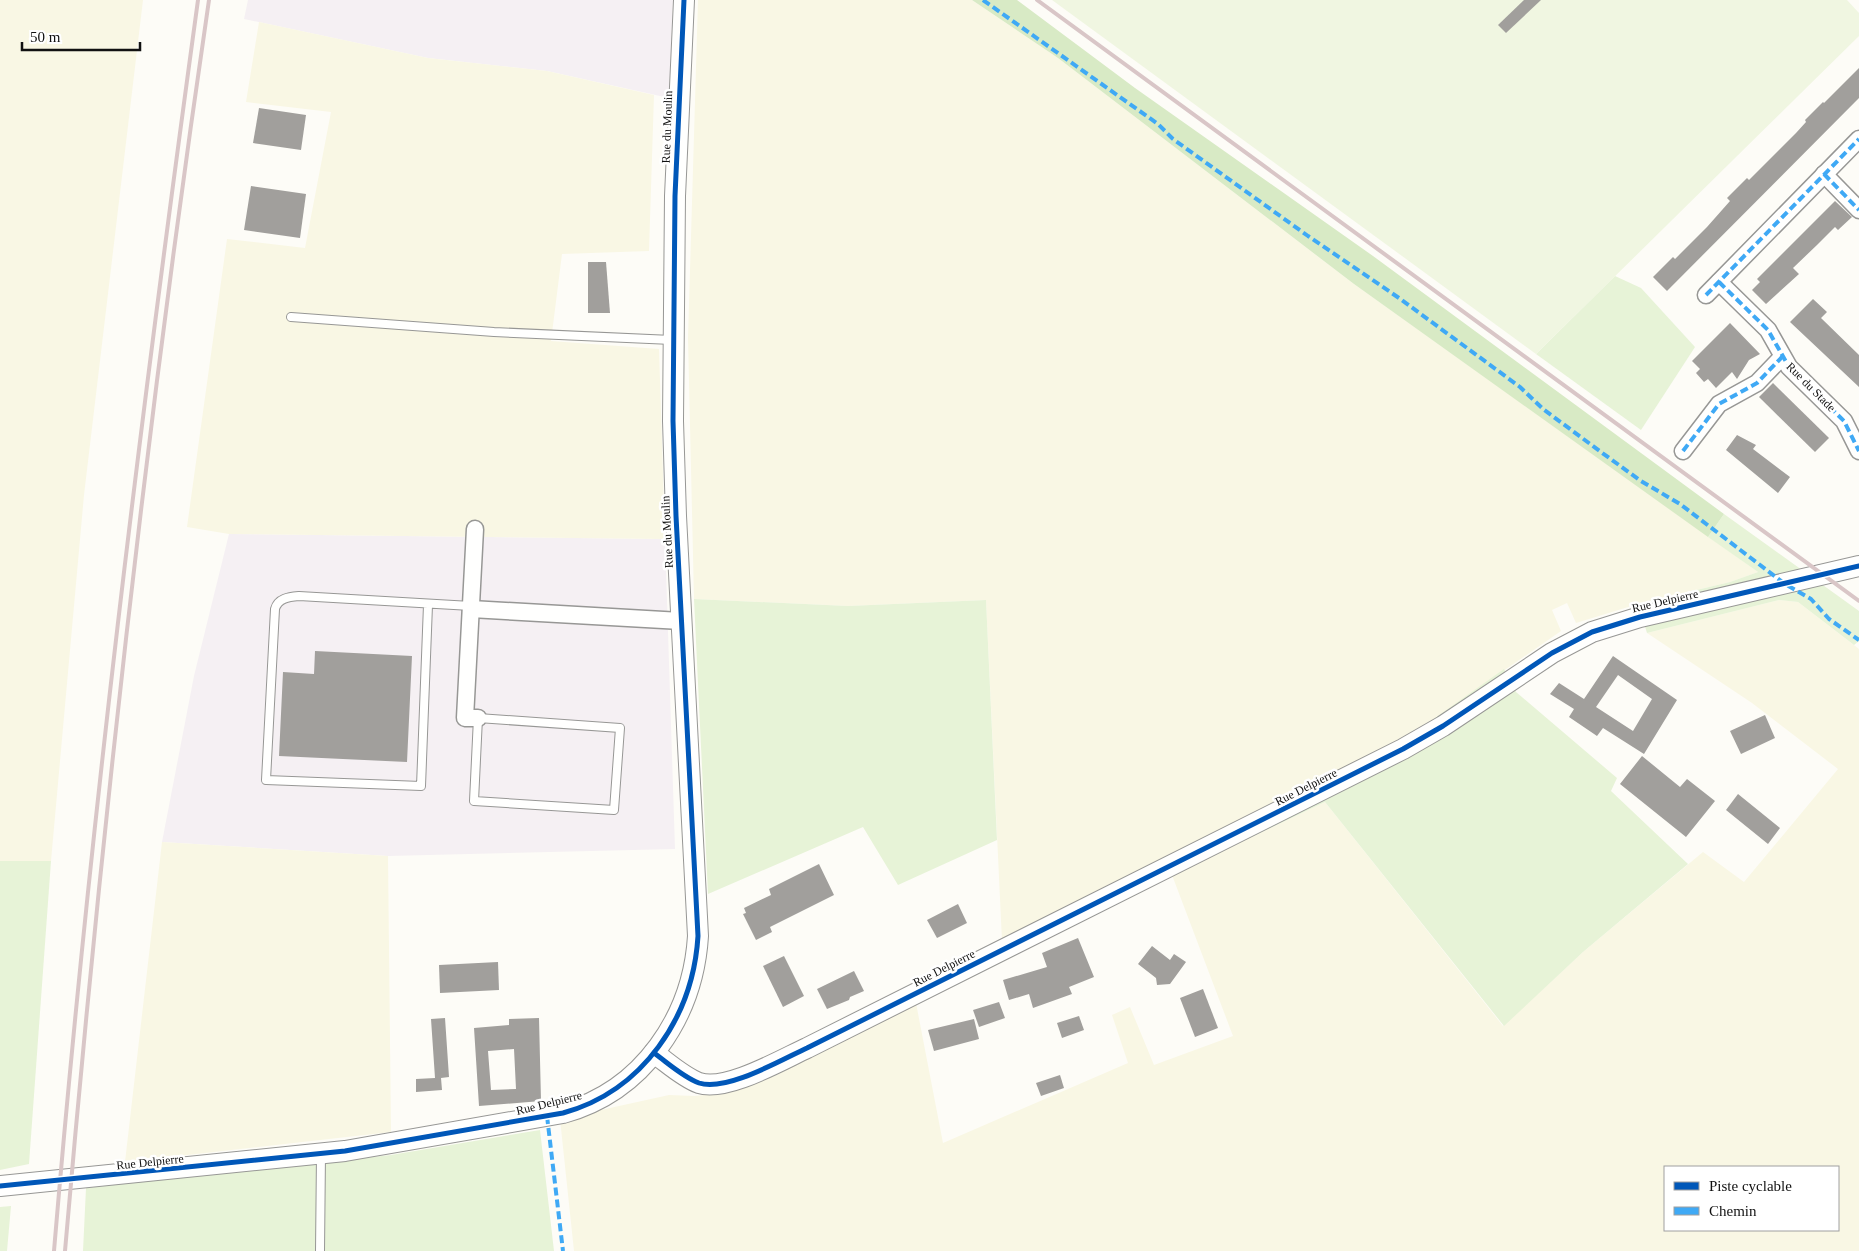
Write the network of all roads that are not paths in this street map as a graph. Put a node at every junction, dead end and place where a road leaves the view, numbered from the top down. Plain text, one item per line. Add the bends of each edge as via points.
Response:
1 (684, 0) edge
2 (1859, 139) edge
3 (1824, 174) junction
4 (1859, 210) edge
5 (1719, 282) junction
6 (1706, 294) dead end
7 (291, 317) dead end
8 (672, 340) junction
9 (1782, 357) junction
10 (1683, 451) dead end
11 (1859, 451) edge
12 (475, 530) dead end
13 (1859, 566) edge
14 (428, 605) junction
15 (471, 608) junction
16 (681, 622) junction
17 (478, 718) junction
18 (654, 1053) junction
19 (321, 1154) junction
20 (0, 1186) edge
21 (320, 1251) edge

1 - 8 street, Rue du Moulin via 676,149
2 - 3 street
3 - 4 street
3 - 5 street
5 - 6 street
5 - 9 street, Rue du Stade via 1768,330
7 - 8 lane via 494,332
8 - 16 street, Rue du Moulin
9 - 10 street via 1758,383 1719,404
9 - 11 street, Rue du Stade via 1844,421
12 - 15 street
13 - 18 street, Rue Delpierre via 1640,617 1592,632 1552,652 1436,730 1395,753 815,1044 748,1074 724,1083 700,1083
14 - 14 lane via 299,596 279,602 275,609 266,780 421,786
14 - 15 lane
15 - 16 street
15 - 17 street via 464,718
16 - 18 street, Rue du Moulin via 698,944 694,970 679,1014
17 - 17 lane via 620,728 614,810 474,800
18 - 19 street, Rue Delpierre via 620,1086 575,1110 388,1145
19 - 20 street, Rue Delpierre
19 - 21 lane

